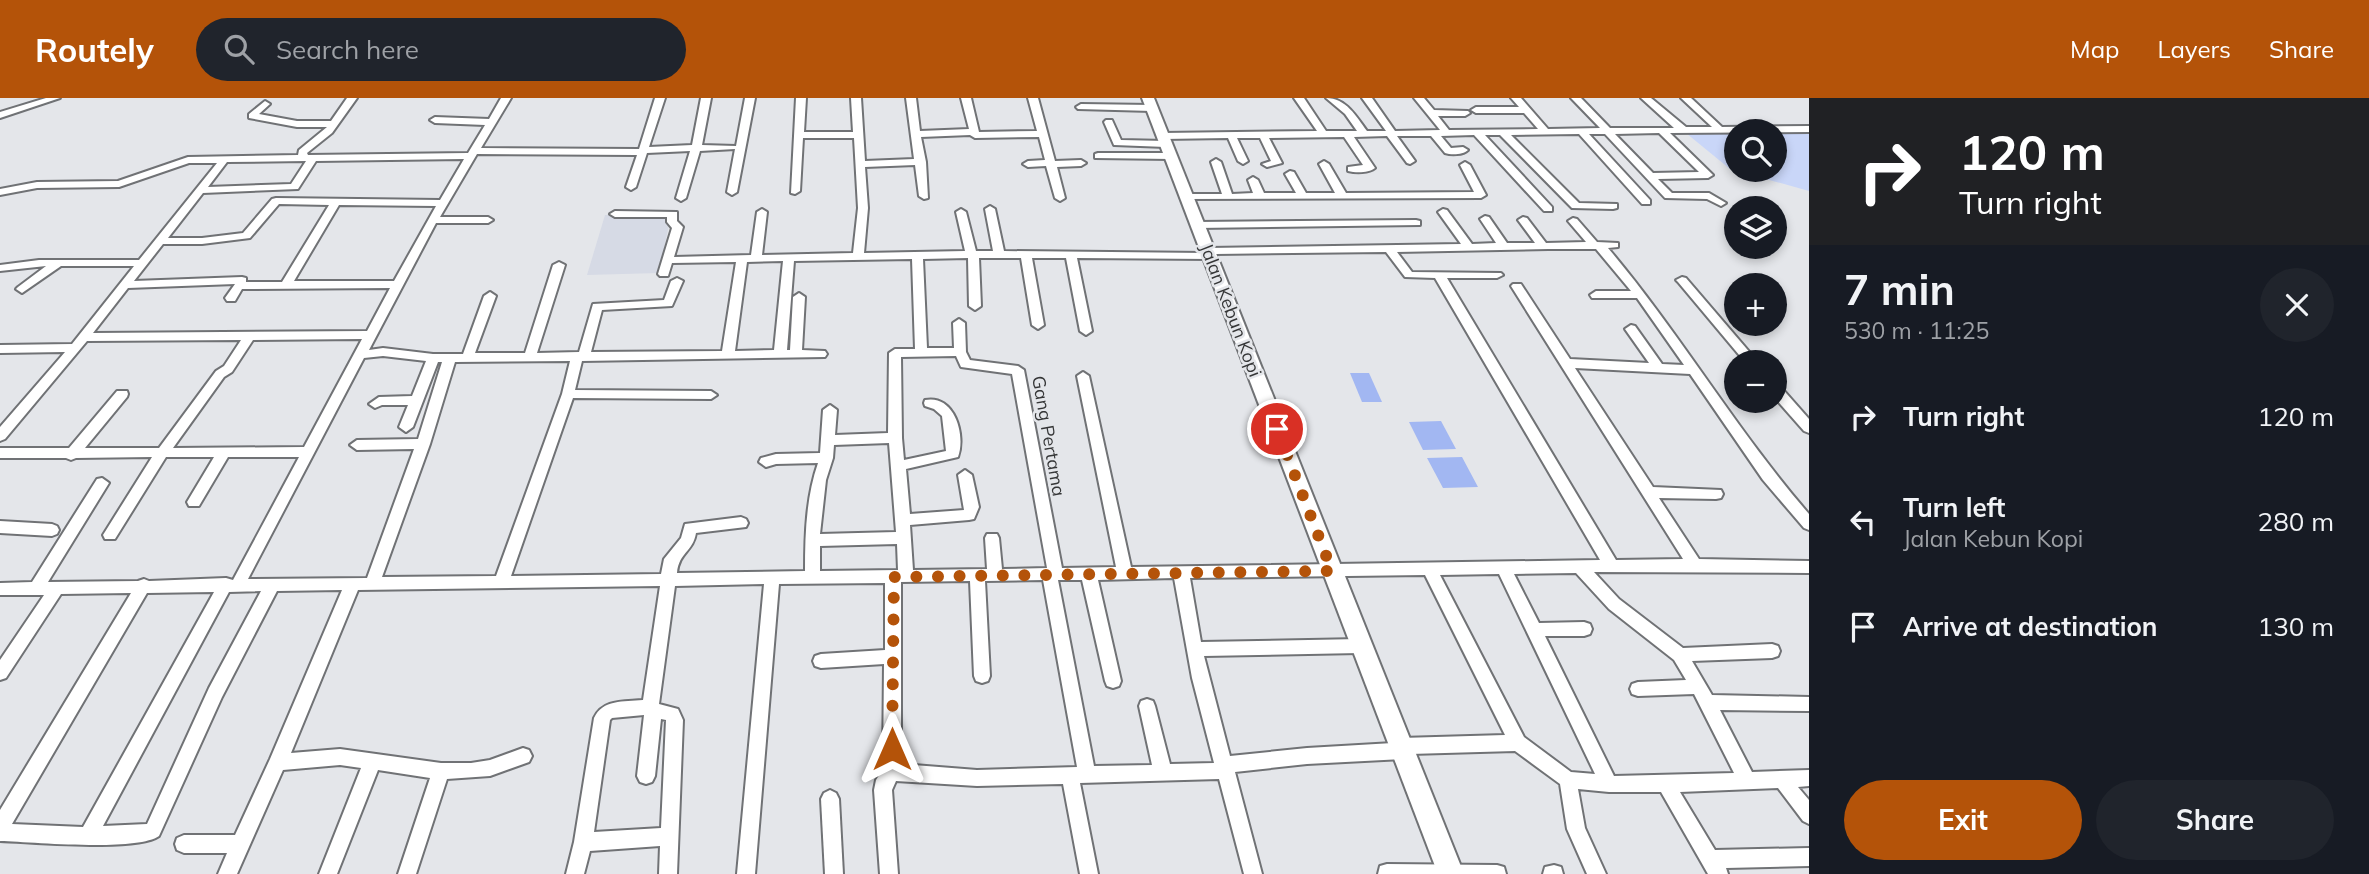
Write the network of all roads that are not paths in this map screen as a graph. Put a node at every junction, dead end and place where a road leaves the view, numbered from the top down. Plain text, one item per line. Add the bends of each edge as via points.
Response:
1 (55, 98) edge
2 (352, 98) edge
3 (506, 98) edge
4 (660, 98) edge
5 (705, 98) edge
6 (750, 98) edge
7 (801, 98) edge
8 (856, 98) edge
9 (911, 98) edge
10 (967, 98) edge
11 (1033, 98) edge
12 (1299, 98) edge
13 (1331, 98) edge
14 (1367, 98) edge
15 (1419, 98) edge
16 (1516, 98) edge
17 (1576, 98) edge
18 (1646, 98) edge
19 (1686, 98) edge
20 (1150, 103) edge
21 (265, 104) dead end
22 (1081, 107) dead end
23 (1476, 110) dead end
24 (1527, 110) junction
25 (1431, 113) junction
26 (1465, 113) dead end
27 (0, 114) edge
28 (435, 120) dead end
29 (492, 122) junction
30 (1109, 122) dead end
31 (334, 124) junction
32 (1809, 129) edge
33 (1662, 131) junction
34 (1684, 131) junction
35 (1721, 131) junction
36 (1446, 132) junction
37 (1502, 132) junction
38 (1546, 132) junction
39 (1582, 132) junction
40 (1605, 132) junction
41 (1434, 133) junction
42 (1477, 133) junction
43 (916, 134) junction
44 (977, 134) junction
45 (1041, 134) junction
46 (1323, 134) junction
47 (1347, 134) junction
48 (1364, 134) junction
49 (1391, 134) junction
50 (799, 135) junction
51 (857, 135) junction
52 (1231, 135) junction
53 (1263, 135) junction
54 (1166, 145) junction
55 (732, 147) dead end
56 (696, 149) junction
57 (1463, 150) dead end
58 (643, 151) junction
59 (474, 153) junction
60 (1098, 156) dead end
61 (309, 158) junction
62 (1243, 160) dead end
63 (223, 161) junction
64 (1410, 161) dead end
65 (921, 162) junction
66 (1216, 162) dead end
67 (1081, 163) dead end
68 (860, 164) junction
69 (1028, 164) dead end
70 (1051, 164) junction
71 (1267, 164) dead end
72 (1324, 164) dead end
73 (1465, 165) dead end
74 (1352, 169) dead end
75 (1290, 174) dead end
76 (1648, 176) junction
77 (1253, 180) dead end
78 (631, 187) dead end
79 (200, 190) junction
80 (795, 191) dead end
81 (0, 192) edge
82 (732, 192) dead end
83 (924, 197) dead end
84 (1186, 197) junction
85 (1228, 197) junction
86 (1260, 197) junction
87 (1303, 197) junction
88 (1343, 197) junction
89 (681, 198) dead end
90 (1060, 198) dead end
91 (336, 202) junction
92 (1646, 202) dead end
93 (444, 203) junction
94 (1721, 203) dead end
95 (854, 206) dead end
96 (1613, 206) dead end
97 (990, 209) dead end
98 (1548, 209) dead end
99 (762, 212) dead end
100 (961, 212) dead end
101 (1443, 212) dead end
102 (615, 214) dead end
103 (1485, 219) dead end
104 (433, 220) junction
105 (488, 220) dead end
106 (1523, 220) dead end
107 (1573, 221) dead end
108 (1416, 223) dead end
109 (1197, 225) junction
110 (159, 241) junction
111 (1597, 245) junction
112 (1614, 245) dead end
113 (1544, 247) junction
114 (1469, 248) junction
115 (1505, 248) junction
116 (1390, 250) junction
117 (1210, 253) junction
118 (972, 254) junction
119 (999, 254) junction
120 (1026, 254) junction
121 (1071, 254) junction
122 (916, 255) junction
123 (855, 256) junction
124 (756, 257) junction
125 (789, 257) junction
126 (742, 258) junction
127 (667, 260) junction
128 (58, 263) junction
129 (141, 263) junction
130 (559, 265) dead end
131 (0, 268) edge
132 (664, 274) dead end
133 (1439, 275) junction
134 (1496, 275) dead end
135 (243, 279) junction
136 (1682, 280) dead end
137 (677, 281) dead end
138 (398, 284) junction
139 (124, 285) junction
140 (286, 285) junction
141 (1517, 286) dead end
142 (22, 289) dead end
143 (1640, 294) junction
144 (1596, 295) dead end
145 (490, 296) dead end
146 (799, 297) dead end
147 (231, 299) dead end
148 (975, 306) dead end
149 (959, 323) dead end
150 (1038, 325) dead end
151 (1631, 329) dead end
152 (1086, 331) dead end
153 (370, 335) junction
154 (248, 337) junction
155 (79, 343) junction
156 (0, 349) edge
157 (1742, 350) edge
158 (921, 352) junction
159 (960, 352) junction
160 (728, 354) junction
161 (821, 354) dead end
162 (360, 355) junction
163 (780, 355) junction
164 (796, 355) junction
165 (450, 357) junction
166 (468, 357) junction
167 (530, 357) junction
168 (581, 357) junction
169 (433, 358) junction
170 (1567, 363) junction
171 (1659, 369) junction
172 (1694, 370) junction
173 (1083, 376) dead end
174 (122, 394) dead end
175 (568, 394) junction
176 (711, 395) dead end
177 (417, 400) junction
178 (930, 403) dead end
179 (1787, 403) edge
180 (375, 404) dead end
181 (830, 410) dead end
182 (406, 427) dead end
183 (1809, 428) edge
184 (1, 434) edge
185 (895, 438) junction
186 (828, 440) junction
187 (423, 444) junction
188 (357, 445) dead end
189 (224, 452) junction
190 (309, 452) junction
191 (0, 453) edge
192 (162, 453) junction
193 (71, 455) junction
194 (826, 457) junction
195 (766, 462) dead end
196 (898, 466) junction
197 (965, 475) dead end
198 (102, 483) dead end
199 (1649, 492) junction
200 (1716, 494) dead end
201 (194, 502) dead end
202 (903, 520) junction
203 (741, 523) dead end
204 (1809, 524) edge
205 (0, 527) edge
206 (52, 530) dead end
207 (110, 536) dead end
208 (905, 538) junction
209 (992, 538) dead end
210 (812, 540) junction
211 (1695, 565) junction
212 (1612, 567) junction
213 (1809, 567) edge
214 (1581, 568) junction
215 (1505, 570) junction
216 (1332, 571) junction
217 (1431, 571) junction
218 (1181, 573) junction
219 (1053, 574) junction
220 (1125, 574) junction
221 (995, 575) junction
222 (1089, 575) junction
223 (977, 576) junction
224 (900, 577) junction
225 (813, 578) junction
226 (772, 579) junction
227 (669, 581) junction
228 (501, 582) junction
229 (232, 584) junction
230 (273, 584) junction
231 (144, 585) junction
232 (352, 585) junction
233 (372, 585) junction
234 (37, 587) junction
235 (58, 587) junction
236 (0, 589) edge
237 (1584, 629) dead end
238 (1536, 630) junction
239 (1360, 646) junction
240 (1195, 649) junction
241 (1772, 651) dead end
242 (1679, 654) junction
243 (892, 657) junction
244 (821, 661) dead end
245 (0, 673) edge
246 (982, 676) dead end
247 (1113, 681) dead end
248 (1638, 689) dead end
249 (1703, 694) junction
250 (1809, 704) edge
251 (1147, 706) dead end
252 (651, 708) junction
253 (1518, 743) junction
254 (1402, 749) junction
255 (523, 756) dead end
256 (373, 761) junction
257 (278, 762) junction
258 (441, 771) junction
259 (1224, 771) junction
260 (892, 772) junction
261 (1163, 773) junction
262 (1078, 775) junction
263 (646, 776) dead end
264 (1781, 778) junction
265 (1809, 778) edge
266 (1746, 779) junction
267 (1568, 780) junction
268 (1609, 784) junction
269 (1666, 785) junction
270 (830, 799) dead end
271 (1809, 815) edge
272 (0, 830) edge
273 (88, 836) junction
274 (670, 836) junction
275 (583, 842) junction
276 (184, 844) dead end
277 (240, 844) junction
278 (1809, 857) edge
279 (1715, 866) edge
280 (1387, 873) edge
281 (227, 874) edge
282 (328, 874) edge
283 (407, 874) edge
284 (575, 874) edge
285 (668, 874) edge
286 (746, 874) edge
287 (834, 874) edge
288 (889, 874) edge
289 (1089, 874) edge
290 (1252, 874) edge
291 (1450, 874) edge
292 (1497, 874) edge
293 (1597, 874) edge

1 - 27 street
2 - 31 street
3 - 29 street
4 - 58 street
5 - 56 street
6 - 82 street
7 - 50 street
8 - 51 street
9 - 43 street
10 - 44 street
11 - 45 street
12 - 46 street
13 - 48 street
14 - 49 street
15 - 25 street
16 - 24 street
17 - 40 street
18 - 34 street
19 - 35 street
20 - 22 street
20 - 54 main road, Jalan Kebun Kopi
21 - 31 street via 254,117
23 - 24 street
24 - 38 street
25 - 26 street
25 - 36 street
28 - 29 street
29 - 59 street
30 - 54 street via 1118,143
31 - 61 street via 302,152
32 - 35 street
33 - 34 street
33 - 40 street
33 - 76 street via 1708,174
34 - 35 street
36 - 41 street
36 - 42 street
37 - 38 street
37 - 42 street
37 - 96 street via 1576,206
38 - 39 street
39 - 40 street
39 - 92 street
40 - 76 street
41 - 49 street
41 - 57 street via 1448,151
42 - 98 street
43 - 44 street
43 - 65 street
44 - 45 street
45 - 70 street
46 - 47 street
46 - 53 street
47 - 48 street
47 - 74 street via 1370,168
48 - 49 street
49 - 64 street
50 - 51 street
50 - 80 street
51 - 68 street
52 - 53 street
52 - 54 street
52 - 62 street
53 - 71 street via 1277,163
54 - 60 street
54 - 84 main road, Jalan Kebun Kopi
55 - 56 street
56 - 58 street
56 - 89 street
58 - 59 street
58 - 78 street
59 - 61 street
59 - 93 street
61 - 63 street
61 - 79 street via 294,187
63 - 79 street
63 - 81 street via 182,161 119,184 37,185
65 - 68 street
65 - 83 street
66 - 85 street
67 - 70 street
68 - 123 street via 863,208
69 - 70 street
70 - 90 street
72 - 88 street
73 - 88 street via 1481,195
75 - 87 street
76 - 94 street via 1671,197 1709,196
77 - 86 street
79 - 110 street
84 - 85 street
84 - 109 main road, Jalan Kebun Kopi
85 - 86 street
86 - 87 street
87 - 88 street
91 - 93 street
91 - 110 street via 276,201 243,237
91 - 140 street
93 - 104 street
95 - 123 street
97 - 119 street
99 - 124 street
100 - 118 street
101 - 114 street
102 - 127 street via 673,214 672,222 678,227
103 - 115 street
104 - 105 street
104 - 138 street
106 - 113 street
107 - 111 street
108 - 109 street
109 - 117 main road, Jalan Kebun Kopi
110 - 129 street
111 - 112 street
111 - 113 street
111 - 143 street
113 - 115 street
114 - 115 street
114 - 116 street
116 - 117 street
116 - 133 street via 1406,274
117 - 121 street
117 - 216 main road, Jalan Kebun Kopi
118 - 119 street
118 - 122 street
118 - 148 street
119 - 120 street
120 - 121 street
120 - 150 street
121 - 152 street
122 - 123 street
122 - 158 street
123 - 125 street
124 - 125 street
124 - 126 street
125 - 163 street
126 - 127 street
126 - 160 street
127 - 132 street
128 - 129 street
128 - 131 street
128 - 142 street
129 - 139 street
130 - 167 street
133 - 134 street
133 - 212 street
135 - 139 street
135 - 140 street
135 - 147 street
136 - 157 street
137 - 168 street via 668,303 597,307
138 - 140 street
138 - 153 street
139 - 155 street
141 - 170 street
143 - 144 street
143 - 172 street
145 - 166 street
146 - 164 street
149 - 159 street
151 - 171 street
153 - 154 street
153 - 162 street
154 - 155 street
154 - 192 street
155 - 156 street
155 - 184 street
158 - 159 street
158 - 185 street via 894,353
159 - 219 street, Gang Pertama via 965,364 1018,370
160 - 163 street
160 - 168 street
161 - 164 street
162 - 169 street via 383,352
162 - 190 street
163 - 164 street
165 - 166 street
165 - 169 street
165 - 187 street
166 - 167 street
167 - 168 street
168 - 175 street
169 - 177 street
170 - 171 street
170 - 199 street
171 - 172 street
172 - 204 street via 1768,476
173 - 220 street
174 - 193 street
175 - 176 street
175 - 228 street
177 - 180 street
177 - 182 street
178 - 196 street via 942,405 948,412 954,454
179 - 183 street
181 - 186 street
185 - 186 street
185 - 196 street
186 - 194 street
187 - 188 street
187 - 233 street
189 - 190 street
189 - 192 street
189 - 201 street
190 - 229 street
191 - 193 street
192 - 193 street
192 - 207 street
194 - 195 street
194 - 210 street via 818,480
196 - 202 street
197 - 202 street via 972,507 969,515
198 - 234 street
199 - 200 street
199 - 211 street
202 - 208 street
203 - 227 street via 690,528 688,540 671,559
205 - 206 street
208 - 210 street
208 - 224 street
209 - 221 street
210 - 225 street
211 - 212 street
211 - 213 street
212 - 214 street
214 - 215 street
214 - 242 street via 1614,604
215 - 217 street
215 - 238 street
216 - 217 street
216 - 218 street
216 - 239 main road, Jalan Kebun Kopi
217 - 253 street
218 - 220 street
218 - 240 street
219 - 221 street
219 - 222 street
219 - 262 street
220 - 222 street
221 - 223 street
222 - 247 street
223 - 224 street
223 - 246 street
224 - 225 street
224 - 243 street
225 - 226 street
226 - 227 street
226 - 286 street
227 - 228 street
227 - 252 street
228 - 233 street
229 - 230 street
229 - 231 street
229 - 273 street
230 - 232 street
230 - 273 street via 215,693 153,830
231 - 235 street
231 - 272 street
232 - 233 street
232 - 257 street
234 - 235 street
234 - 236 street
235 - 245 street
237 - 238 street
238 - 268 street
239 - 240 street
239 - 254 main road, Jalan Kebun Kopi
240 - 259 street
241 - 242 street
242 - 249 street
243 - 244 street
243 - 260 street
248 - 249 street
249 - 250 street
249 - 266 street
251 - 261 street
252 - 263 street
252 - 274 street via 672,714 675,720
252 - 275 street via 607,712 602,718
253 - 254 street
253 - 267 street
254 - 259 street via 1231,764
254 - 291 main road, Jalan Kebun Kopi
255 - 258 street via 490,768
256 - 257 street via 340,757
256 - 258 street
256 - 282 street
257 - 277 street
258 - 283 street
259 - 261 street
259 - 290 street
260 - 262 street via 977,778
260 - 288 street via 883,790
261 - 262 street
262 - 289 street
264 - 265 street
264 - 266 street
264 - 271 street
266 - 269 street
267 - 268 street
267 - 293 street via 1576,829
268 - 269 street
269 - 279 street
270 - 287 street
272 - 273 street
274 - 275 street
274 - 285 street
275 - 284 street
276 - 277 street
277 - 281 street
278 - 279 street
280 - 291 street
291 - 292 street

